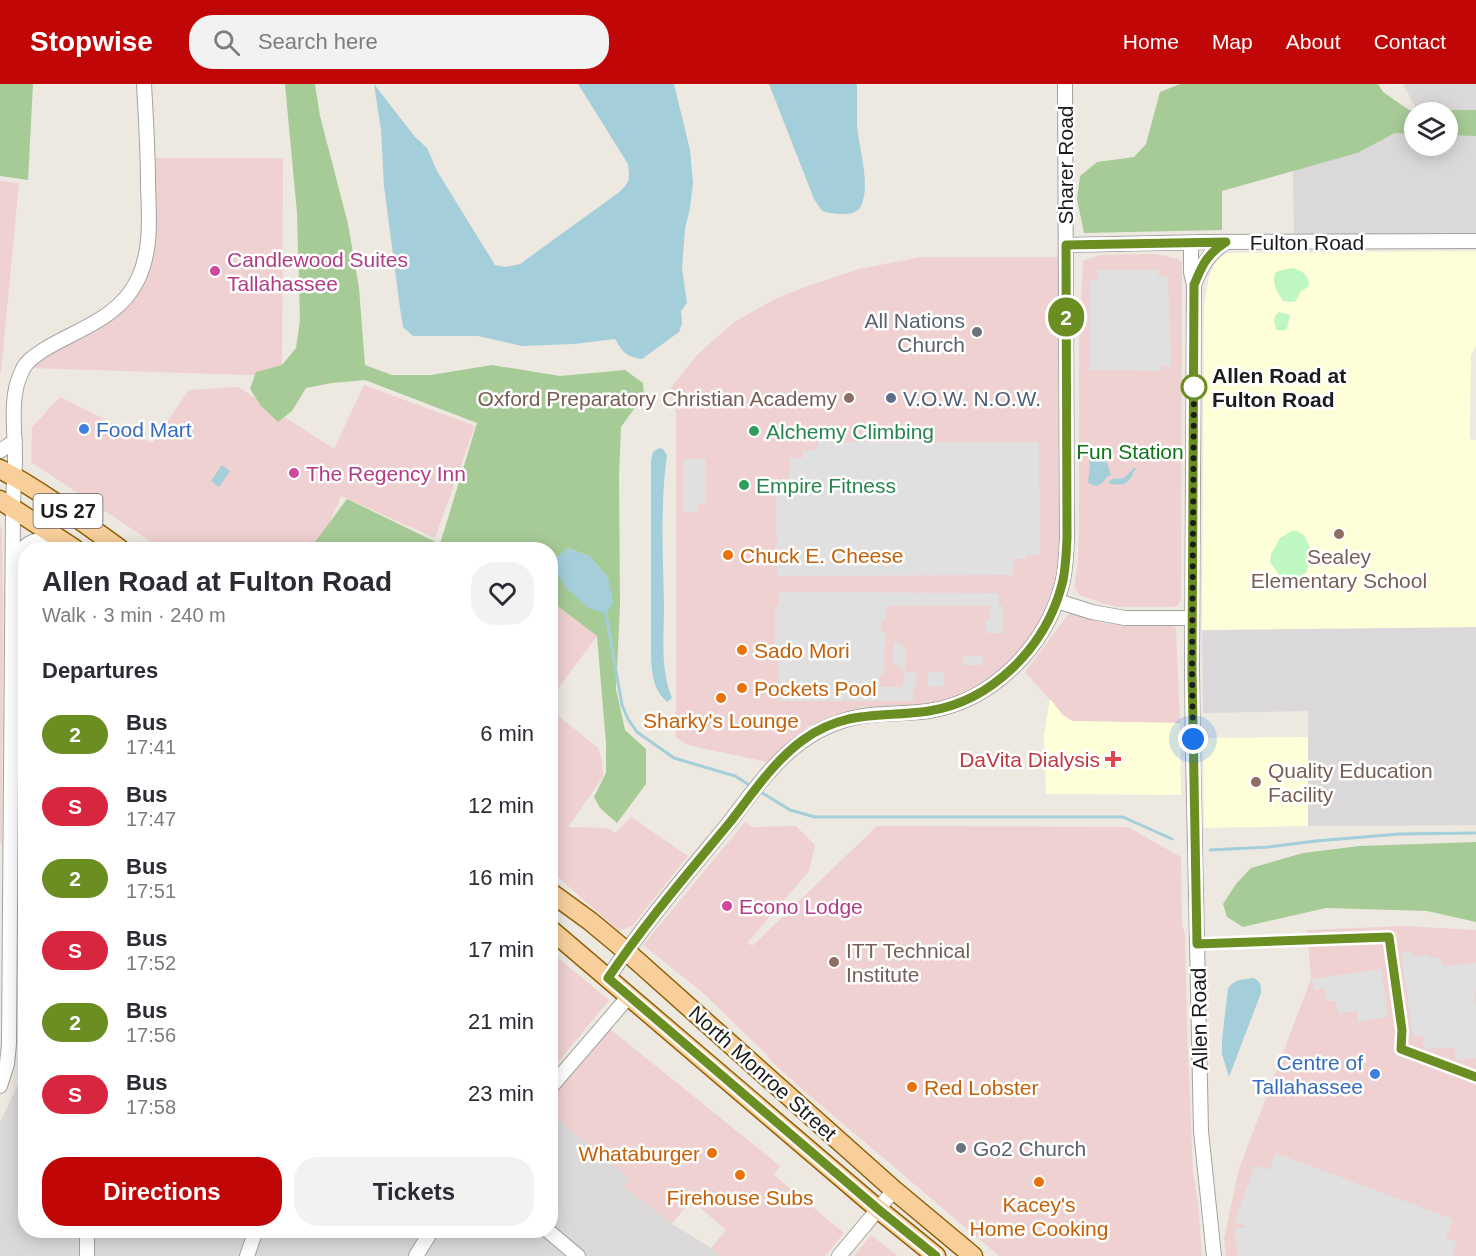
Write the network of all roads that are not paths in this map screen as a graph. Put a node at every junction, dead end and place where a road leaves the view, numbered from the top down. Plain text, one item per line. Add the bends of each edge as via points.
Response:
1 (144, 84) edge
2 (1065, 84) edge
3 (1476, 241) edge
4 (1226, 242) junction
5 (1191, 243) junction
6 (1066, 245) junction
7 (1194, 285) junction
8 (15, 441) junction
9 (0, 452) edge
10 (7, 472) edge
11 (6, 504) edge
12 (31, 542) edge
13 (61, 542) edge
14 (65, 542) edge
15 (110, 542) edge
16 (18, 556) edge
17 (13, 566) junction
18 (1057, 601) junction
19 (1192, 618) junction
20 (558, 898) edge
21 (558, 936) edge
22 (626, 951) junction
23 (608, 978) junction
24 (629, 996) junction
25 (748, 1060) junction
26 (558, 1079) edge
27 (730, 1082) junction
28 (0, 1086) edge
29 (894, 1190) junction
30 (878, 1209) junction
31 (87, 1238) edge
32 (254, 1238) edge
33 (427, 1238) edge
34 (557, 1238) edge
35 (87, 1256) edge
36 (248, 1256) edge
37 (416, 1256) edge
38 (578, 1256) edge
39 (839, 1256) edge
40 (936, 1256) edge
41 (973, 1256) edge
42 (1214, 1256) edge

1 - 8 street via 149,229 143,267 132,290 112,312 37,354 22,369 16,390
2 - 6 street, Sharer Road
3 - 4 street, Fulton Road
4 - 5 street, Fulton Road
4 - 7 street via 1208,256
5 - 6 street, Fulton Road
5 - 7 street, Allen Road
6 - 18 street, Sharer Road via 1067,538 1066,565
7 - 19 street, Allen Road
8 - 9 street
8 - 10 street
10 - 11 street
10 - 15 main road, US 27
11 - 14 main road, US 27
11 - 17 street
12 - 13 street
16 - 17 street
17 - 28 street via 9,1044
18 - 19 street via 1116,617
18 - 22 street, Sharer Road via 1029,650 985,690 931,711 843,720 797,745 742,806
19 - 42 street, Allen Road via 1201,1131
20 - 22 main road, North Monroe Street
21 - 23 main road, North Monroe Street
22 - 23 street, Sharer Road
22 - 25 main road, North Monroe Street
23 - 24 main road, North Monroe Street
24 - 26 street
24 - 27 main road, North Monroe Street
25 - 27 main road
25 - 29 main road, North Monroe Street
27 - 30 main road, North Monroe Street
29 - 30 street
29 - 41 main road, North Monroe Street
30 - 39 street
30 - 40 main road, North Monroe Street
31 - 35 street
32 - 36 street
33 - 37 street
34 - 38 street

